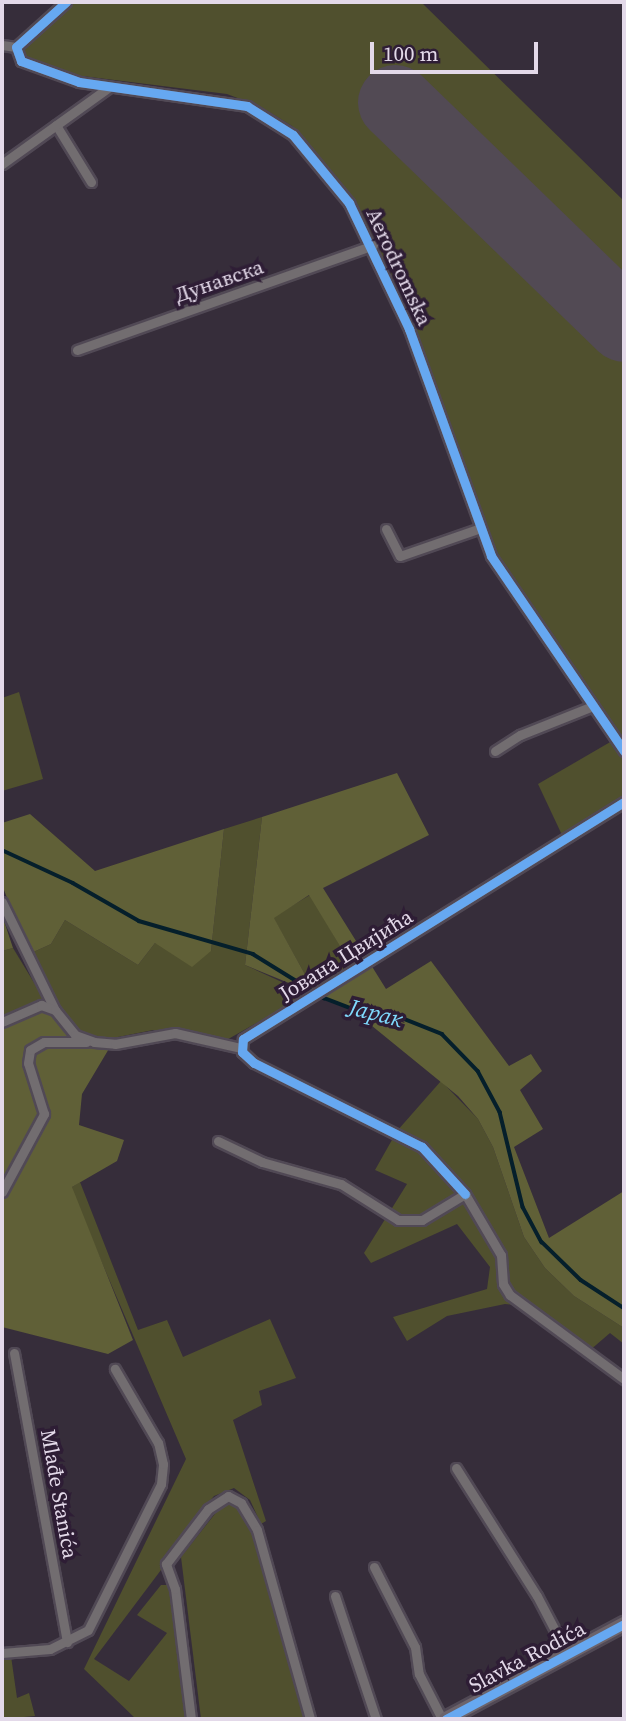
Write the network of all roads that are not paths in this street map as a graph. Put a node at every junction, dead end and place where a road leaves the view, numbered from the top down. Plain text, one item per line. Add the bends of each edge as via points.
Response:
1 (66, 2) edge
2 (2, 46) edge
3 (16, 47) junction
4 (109, 87) junction
5 (56, 125) junction
6 (2, 164) edge
7 (91, 182) dead end
8 (373, 245) junction
9 (76, 350) dead end
10 (386, 529) dead end
11 (478, 529) junction
12 (593, 706) junction
13 (495, 751) dead end
14 (624, 751) edge
15 (624, 802) edge
16 (2, 902) edge
17 (55, 1010) junction
18 (2, 1022) edge
19 (94, 1042) junction
20 (241, 1048) junction
21 (218, 1141) dead end
22 (2, 1192) edge
23 (466, 1194) junction
24 (14, 1353) dead end
25 (115, 1369) dead end
26 (624, 1379) edge
27 (456, 1468) dead end
28 (374, 1567) dead end
29 (335, 1596) dead end
30 (624, 1624) edge
31 (67, 1642) junction
32 (2, 1653) edge
33 (568, 1655) junction
34 (191, 1719) edge
35 (310, 1719) edge
36 (376, 1719) edge
37 (444, 1719) edge

1 - 3 street
2 - 3 street
3 - 4 street, Aerodromska via 18,58 27,64
4 - 5 street
4 - 8 street, Aerodromska via 212,98 267,115 321,166
5 - 6 street
5 - 7 street
8 - 9 street, Дунавска
8 - 11 street, Aerodromska via 437,402
10 - 11 street via 400,556
11 - 12 street, Aerodromska via 511,589
12 - 13 street via 520,735
12 - 14 street, Aerodromska
15 - 20 street, Јована Цвијића via 347,970 298,1008 245,1036
16 - 17 street
17 - 18 street via 41,1005
17 - 19 street via 75,1035
19 - 20 street via 115,1044 175,1033
19 - 22 street via 44,1042 30,1050 28,1063 44,1114
20 - 23 street via 254,1063 422,1147
21 - 23 street via 261,1162 341,1184 409,1223
23 - 26 street via 501,1255 503,1284 510,1295
24 - 31 street, Mlađe Stanića
25 - 31 street via 158,1443 163,1474 98,1615 88,1630
27 - 33 street via 537,1596
28 - 37 street via 415,1647 419,1674
29 - 36 street
30 - 33 main road, Slavka Rodića
31 - 32 street
33 - 37 main road, Slavka Rodića
34 - 35 street via 175,1589 166,1564 208,1509 228,1496 241,1503 257,1530

